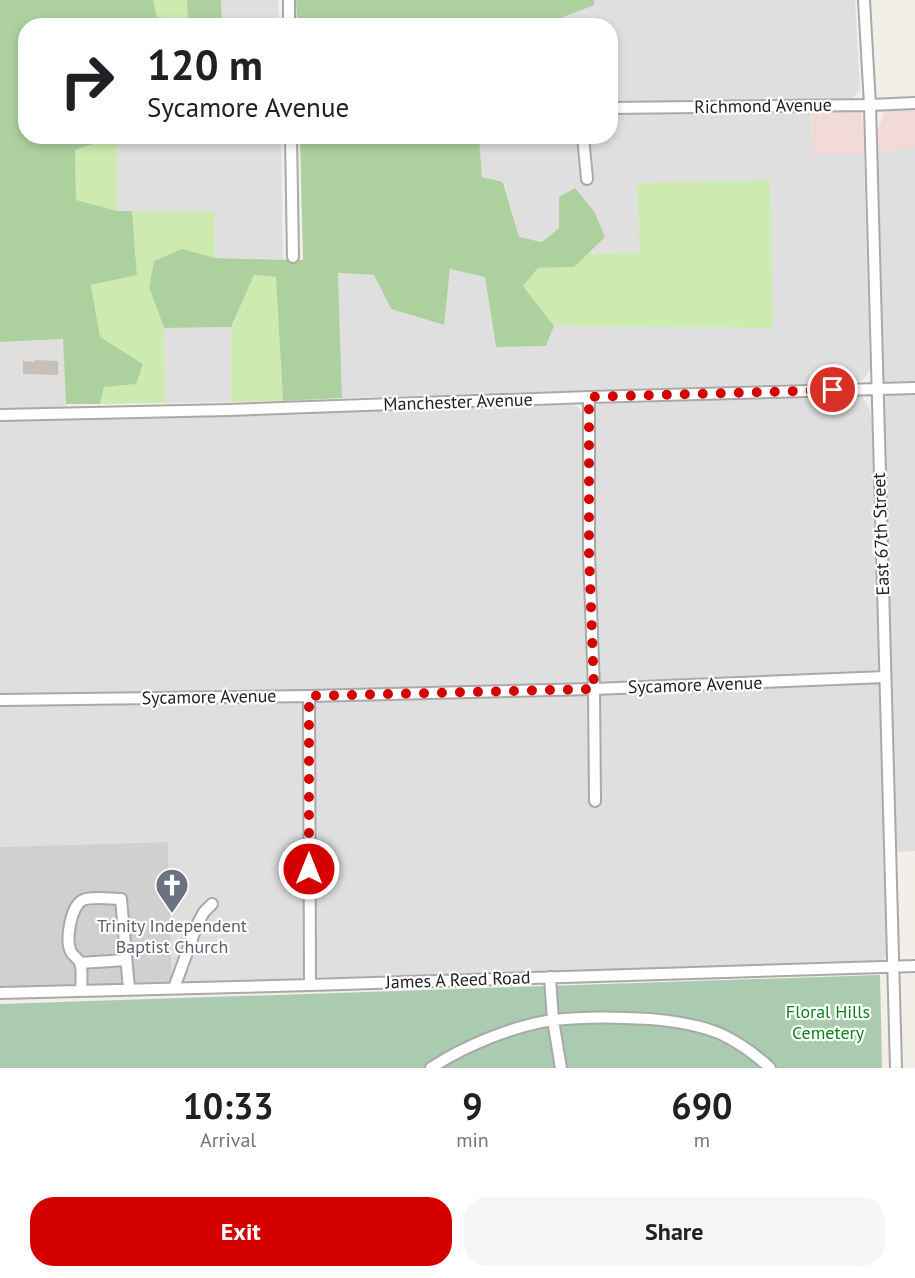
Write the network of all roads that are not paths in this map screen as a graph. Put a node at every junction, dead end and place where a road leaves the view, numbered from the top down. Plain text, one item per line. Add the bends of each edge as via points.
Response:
1 (289, 0) edge
2 (864, 0) edge
3 (289, 18) edge
4 (915, 103) edge
5 (870, 105) junction
6 (618, 108) edge
7 (291, 144) edge
8 (583, 144) edge
9 (586, 179) dead end
10 (293, 257) dead end
11 (915, 388) edge
12 (878, 389) junction
13 (589, 397) junction
14 (0, 415) edge
15 (885, 677) junction
16 (594, 689) junction
17 (309, 696) junction
18 (0, 700) edge
19 (595, 801) dead end
20 (212, 904) dead end
21 (126, 960) junction
22 (80, 963) junction
23 (915, 966) edge
24 (893, 967) junction
25 (550, 977) junction
26 (310, 985) junction
27 (174, 988) junction
28 (129, 989) junction
29 (81, 991) junction
30 (0, 993) edge
31 (553, 1020) junction
32 (431, 1068) edge
33 (561, 1068) edge
34 (770, 1068) edge
35 (896, 1068) edge

1 - 3 street
2 - 5 street, East 67th Street
4 - 5 street, Richmond Avenue
5 - 6 street, Richmond Avenue
5 - 12 street, East 67th Street
7 - 10 street
8 - 9 street
11 - 12 street, Manchester Avenue
12 - 13 street, Manchester Avenue
12 - 15 street, East 67th Street
13 - 14 street, Manchester Avenue
13 - 16 street
15 - 16 street, Sycamore Avenue
15 - 24 street, East 67th Street
16 - 17 street, Sycamore Avenue
16 - 19 street
17 - 18 street, Sycamore Avenue
17 - 26 street
20 - 27 street via 197,925
21 - 22 street
21 - 22 street via 121,898 90,898 79,902 71,919 70,951
21 - 28 street
22 - 29 street
23 - 24 street, James A Reed Road
24 - 25 street, James A Reed Road
24 - 35 street, East 67th Street
25 - 26 street, James A Reed Road
25 - 31 street
26 - 27 street, James A Reed Road
27 - 28 street, James A Reed Road
28 - 29 street, James A Reed Road
29 - 30 street, James A Reed Road
31 - 32 street via 490,1038
31 - 33 street
31 - 34 street via 626,1017 695,1026 737,1042

